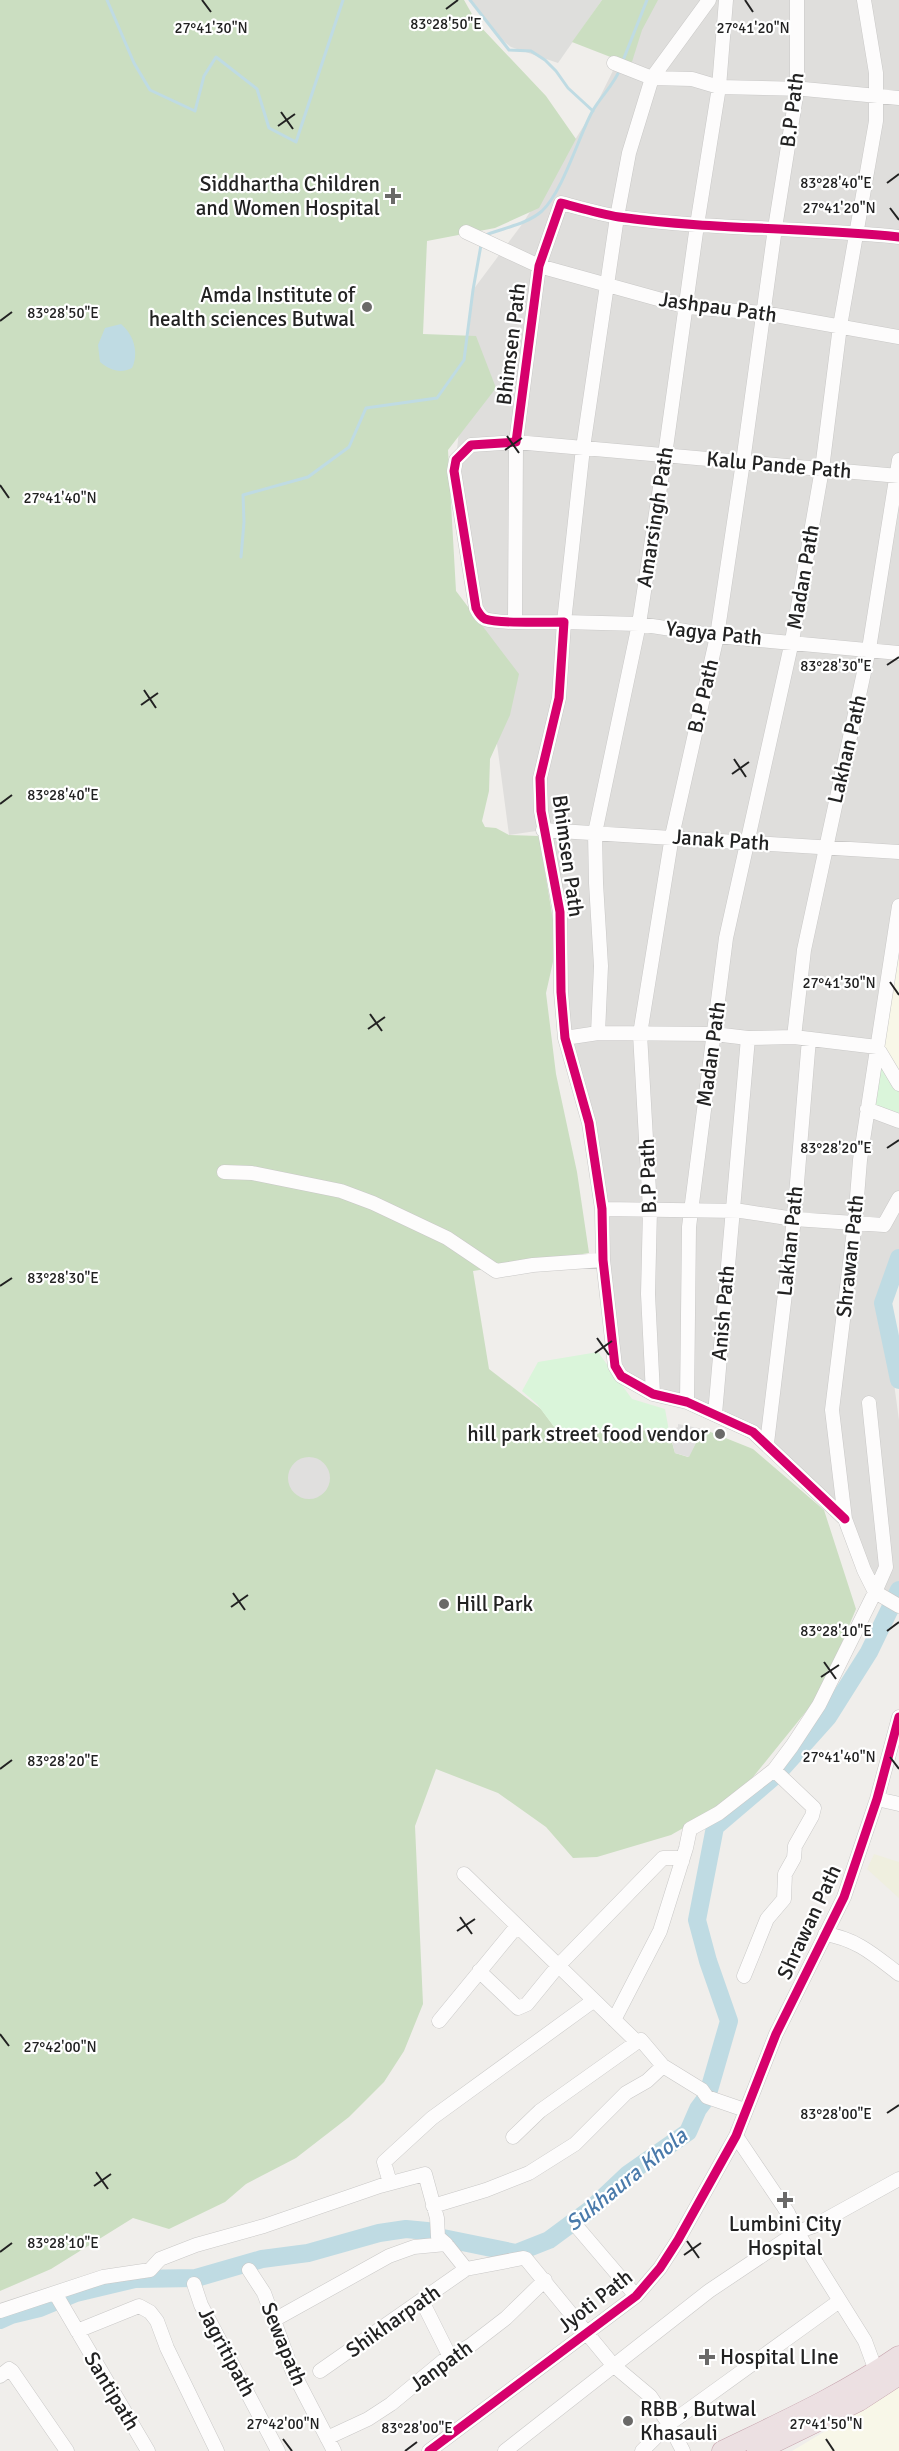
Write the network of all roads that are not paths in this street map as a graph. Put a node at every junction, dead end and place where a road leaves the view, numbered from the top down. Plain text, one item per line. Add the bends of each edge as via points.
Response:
1 (709, 0) edge
2 (726, 0) edge
3 (797, 0) edge
4 (864, 0) edge
5 (614, 63) dead end
6 (652, 78) junction
7 (719, 87) junction
8 (798, 90) junction
9 (877, 97) junction
10 (899, 98) edge
11 (617, 217) junction
12 (697, 225) junction
13 (775, 228) junction
14 (466, 232) dead end
15 (856, 232) junction
16 (899, 237) edge
17 (539, 267) junction
18 (607, 286) junction
19 (687, 307) junction
20 (764, 313) junction
21 (840, 326) junction
22 (899, 337) edge
23 (516, 442) junction
24 (583, 448) junction
25 (665, 455) junction
26 (899, 460) edge
27 (743, 462) junction
28 (822, 469) junction
29 (898, 476) edge
30 (515, 621) junction
31 (564, 622) junction
32 (639, 624) junction
33 (717, 636) junction
34 (792, 641) junction
35 (869, 649) junction
36 (899, 653) edge
37 (543, 830) junction
38 (596, 833) junction
39 (672, 836) junction
40 (748, 843) junction
41 (825, 846) junction
42 (899, 852) edge
43 (899, 906) edge
44 (598, 1033) junction
45 (640, 1034) junction
46 (714, 1034) junction
47 (565, 1038) junction
48 (748, 1038) junction
49 (801, 1038) junction
50 (877, 1047) junction
51 (899, 1084) edge
52 (867, 1109) junction
53 (899, 1121) edge
54 (224, 1172) dead end
55 (899, 1197) edge
56 (602, 1209) junction
57 (650, 1209) junction
58 (692, 1211) junction
59 (731, 1212) junction
60 (794, 1219) junction
61 (855, 1222) junction
62 (603, 1260) junction
63 (653, 1394) junction
64 (687, 1402) junction
65 (869, 1403) dead end
66 (715, 1414) junction
67 (767, 1443) junction
68 (845, 1519) junction
69 (879, 1595) junction
70 (899, 1606) edge
71 (899, 1717) edge
72 (774, 1770) junction
73 (878, 1799) junction
74 (899, 1804) edge
75 (682, 1862) junction
76 (464, 1874) dead end
77 (517, 1926) junction
78 (825, 1934) junction
79 (558, 1966) junction
80 (478, 1971) junction
81 (899, 1974) edge
82 (744, 1976) dead end
83 (593, 2001) junction
84 (614, 2020) junction
85 (439, 2021) dead end
86 (637, 2042) junction
87 (663, 2066) junction
88 (745, 2110) junction
89 (736, 2136) junction
90 (513, 2137) dead end
91 (899, 2179) edge
92 (390, 2183) junction
93 (433, 2205) junction
94 (578, 2228) dead end
95 (797, 2232) junction
96 (446, 2244) junction
97 (466, 2269) junction
98 (249, 2270) dead end
99 (545, 2280) junction
100 (194, 2284) dead end
101 (55, 2293) junction
102 (636, 2296) junction
103 (422, 2301) junction
104 (838, 2302) junction
105 (0, 2311) edge
106 (273, 2320) junction
107 (77, 2331) junction
108 (585, 2332) junction
109 (899, 2356) edge
110 (450, 2357) junction
111 (613, 2365) junction
112 (320, 2371) dead end
113 (5, 2373) edge
114 (886, 2378) edge
115 (669, 2424) junction
116 (327, 2438) junction
117 (67, 2451) edge
118 (148, 2451) edge
119 (217, 2451) edge
120 (278, 2451) edge
121 (334, 2451) edge
122 (429, 2451) edge
123 (505, 2451) edge
124 (642, 2451) edge
125 (683, 2451) edge
126 (722, 2451) edge
127 (757, 2451) edge

1 - 6 street, Bhimsen Path
2 - 7 street, Amarsingh Path
3 - 8 street, B.P Path
4 - 9 street, Madan Path
5 - 6 street
6 - 7 street via 692,80
6 - 11 street, Bhimsen Path via 629,153
7 - 8 street
7 - 12 street, Amarsingh Path
8 - 9 street
8 - 13 street, B.P Path
9 - 10 street
9 - 15 street, Madan Path
11 - 12 street
11 - 17 street, Bhimsen Path via 561,203
11 - 18 street, Bhimsen Path
12 - 13 street
12 - 19 street, Amarsingh Path
13 - 15 street
13 - 20 street, B.P Path
14 - 17 street, Jashpau Path
15 - 16 street
15 - 21 street, Madan Path
17 - 18 street, Jashpau Path
17 - 23 street, Bhimsen Path
18 - 19 street, Jashpau Path
18 - 24 street, Bhimsen Path
19 - 20 street, Jashpau Path
19 - 25 street, Amarsingh Path
20 - 21 street, Jashpau Path
20 - 27 street, B.P Path
21 - 22 street, Jashpau Path
21 - 28 street, Madan Path
23 - 24 street, Kalu Pande Path
23 - 30 street, Bhimsen Path
23 - 30 street via 471,445 456,460 454,471 476,608 484,619
24 - 25 street, Kalu Pande Path
24 - 31 street, Bhimsen Path
25 - 27 street, Kalu Pande Path
25 - 32 street, Amarsingh Path
26 - 29 street, Lakhan Path
27 - 28 street, Kalu Pande Path
27 - 33 street, B.P Path
28 - 29 street, Kalu Pande Path
28 - 34 street, Madan Path
29 - 35 street, Lakhan Path
30 - 31 street
31 - 32 street, Yagya Path
31 - 37 street, Bhimsen Path via 559,698 540,778
32 - 33 street, Yagya Path
32 - 38 street, Amarsingh Path
33 - 34 street, Yagya Path
33 - 39 street, B.P Path
34 - 35 street, Yagya Path
34 - 40 street, Madan Path
35 - 36 street, Yagya Path
35 - 41 street, Lakhan Path
37 - 38 street, Janak Path
37 - 47 street, Bhimsen Path via 560,912
38 - 39 street, Janak Path
38 - 44 street, Amarsingh Path via 601,966
39 - 40 street, Janak Path
39 - 45 street, B.P Path
40 - 41 street, Janak Path
40 - 46 street, Madan Path via 726,938
41 - 42 street, Janak Path
41 - 49 street, Lakhan Path via 804,950
43 - 50 street, Shrawan Path
44 - 45 street
44 - 47 street
45 - 46 street
45 - 57 street, B.P Path
46 - 48 street
46 - 58 street, Madan Path
47 - 56 street, Bhimsen Path via 589,1123
48 - 49 street
48 - 59 street, Anish Path
49 - 50 street
49 - 60 street, Lakhan Path
50 - 51 street
50 - 52 street, Shrawan Path
52 - 53 street
52 - 61 street, Shrawan Path
54 - 62 street via 252,1173 341,1191 447,1238 496,1271
55 - 61 street via 884,1225
56 - 57 street
56 - 62 street, Bhimsen Path
57 - 58 street
57 - 63 street, B.P Path via 648,1286
58 - 59 street
58 - 64 street, Madan Path
59 - 60 street
59 - 66 street, Anish Path
60 - 61 street
60 - 67 street, Lakhan Path
61 - 68 street, Shrawan Path via 832,1410
62 - 63 street, Bhimsen Path via 615,1366 621,1376
63 - 64 street, Bhimsen Path
64 - 66 street, Bhimsen Path
65 - 69 street via 886,1566
66 - 67 street, Bhimsen Path
67 - 68 street, Bhimsen Path
68 - 69 street, Shrawan Path via 864,1570
69 - 70 street
69 - 72 street via 819,1705
71 - 73 street, Shrawan Path
72 - 75 street via 719,1813 690,1829
72 - 82 street via 814,1808 785,1874 784,1899 767,1919
73 - 74 street
73 - 78 street, Shrawan Path via 844,1897
75 - 79 street via 663,1858
75 - 84 street via 660,1930
76 - 77 street
77 - 79 street
77 - 80 street
78 - 81 street via 845,1938
78 - 88 street, Shrawan Path via 776,2034
79 - 80 street via 527,2004 518,2008
79 - 83 street
80 - 85 street
83 - 84 street
83 - 92 street via 432,2118 384,2162
84 - 86 street
86 - 87 street via 641,2040
86 - 90 street via 540,2111
87 - 88 street via 702,2090 706,2097
87 - 93 street via 626,2093 575,2144 529,2173
88 - 89 street, Shrawan Path
89 - 95 street
89 - 102 street, Jyoti Path via 678,2240
91 - 95 street
92 - 93 street via 425,2174
92 - 101 street via 196,2245 160,2259 150,2270 103,2277
93 - 96 street via 438,2237
94 - 102 street
95 - 104 street
95 - 111 street via 709,2291
96 - 97 street
96 - 106 street via 414,2247 389,2256
97 - 99 street via 523,2258
97 - 103 street, Shikharpath
98 - 106 street, Sewapath via 264,2294
99 - 108 street
99 - 110 street, Janpath via 506,2318
100 - 120 street, Jagritipath via 201,2305
101 - 105 street
101 - 107 street, Santipath
102 - 108 street, Jyoti Path
103 - 110 street
103 - 112 street, Shikharpath
104 - 114 street
104 - 115 street
106 - 116 street, Sewapath via 292,2370
107 - 118 street, Santipath
107 - 119 street via 139,2306 150,2312
108 - 111 street
108 - 122 street, Jyoti Path
109 - 114 highway
110 - 116 street, Janpath via 391,2404
111 - 115 street via 650,2396
111 - 123 street
113 - 117 street
114 - 126 highway
114 - 127 highway via 859,2401
115 - 124 street
115 - 125 street
116 - 121 street, Sewapath

